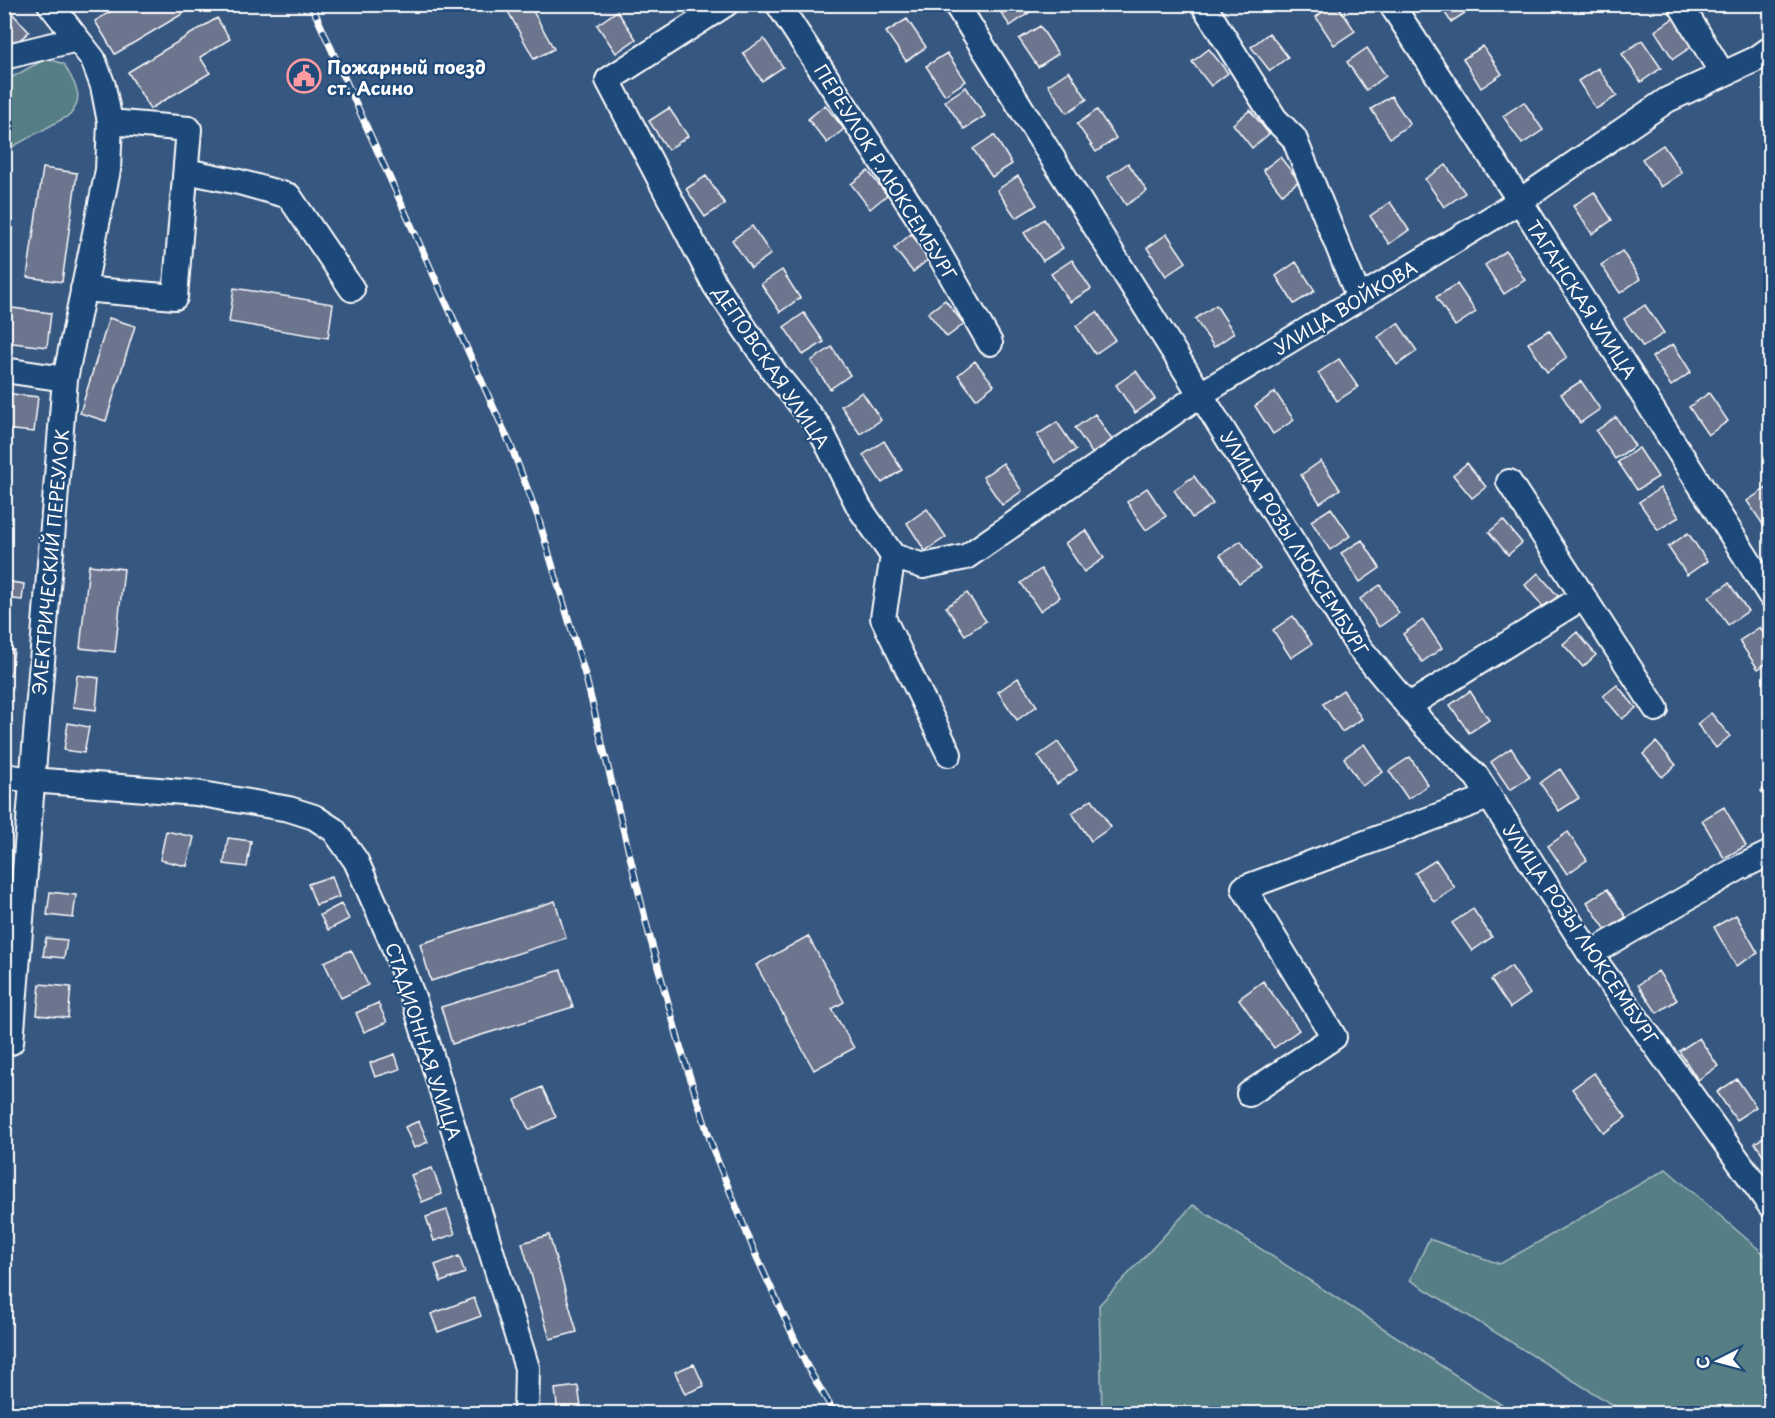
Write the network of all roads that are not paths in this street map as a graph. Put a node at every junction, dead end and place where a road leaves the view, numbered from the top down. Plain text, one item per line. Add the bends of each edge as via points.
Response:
1 (50, 4) edge
2 (726, 4) edge
3 (778, 4) edge
4 (956, 4) edge
5 (1203, 4) edge
6 (1391, 4) edge
7 (1680, 4) edge
8 (77, 39) junction
9 (1770, 49) edge
10 (4, 57) edge
11 (1722, 74) junction
12 (110, 122) junction
13 (186, 171) junction
14 (1520, 201) junction
15 (83, 289) junction
16 (352, 289) dead end
17 (1359, 298) junction
18 (990, 343) dead end
19 (4, 370) edge
20 (65, 379) junction
21 (1201, 394) junction
22 (1509, 482) dead end
23 (893, 556) junction
24 (1770, 595) edge
25 (1583, 597) junction
26 (1407, 706) junction
27 (1656, 709) dead end
28 (949, 754) dead end
29 (4, 776) edge
30 (32, 780) junction
31 (1489, 797) junction
32 (1770, 852) edge
33 (1590, 954) junction
34 (11, 1042) dead end
35 (1249, 1094) dead end
36 (1770, 1205) edge
37 (526, 1413) edge

1 - 8 street, ЭЛЕКТРИЧЕСКИЙ ПЕРЕУЛОК
2 - 23 street, ДЕПОВСКАЯ УЛИЦА via 608,80 715,285 775,373 819,427 858,507
3 - 18 street, ПЕРЕУЛОК Р.ЛЮКСЕМБУРГ via 918,217
4 - 21 street, УЛИЦА РОЗЫ ЛЮКСЕМБУРГ
5 - 17 street via 1275,119 1294,138
6 - 14 street, ТАГАНСКАЯ УЛИЦА
7 - 11 street
8 - 10 street
8 - 12 street, ЭЛЕКТРИЧЕСКИЙ ПЕРЕУЛОК via 93,59
9 - 11 street, УЛИЦА ВОЙКОВА
11 - 14 street, УЛИЦА ВОЙКОВА via 1666,100
12 - 13 street via 189,129
12 - 15 street, ЭЛЕКТРИЧЕСКИЙ ПЕРЕУЛОК via 108,170
13 - 15 street via 175,297
13 - 16 street via 289,196
14 - 17 street, УЛИЦА ВОЙКОВА
14 - 24 street, ТАГАНСКАЯ УЛИЦА
15 - 20 street, ЭЛЕКТРИЧЕСКИЙ ПЕРЕУЛОК
17 - 21 street, УЛИЦА ВОЙКОВА
19 - 20 street
20 - 30 street, ЭЛЕКТРИЧЕСКИЙ ПЕРЕУЛОК
21 - 23 street, УЛИЦА ВОЙКОВА via 966,557 923,566
21 - 26 street, УЛИЦА РОЗЫ ЛЮКСЕМБУРГ via 1358,646
22 - 25 street
23 - 28 street via 883,618
25 - 26 street
25 - 27 street
26 - 31 street, УЛИЦА РОЗЫ ЛЮКСЕМБУРГ via 1476,777
29 - 30 street, СТАДИОННАЯ УЛИЦА
30 - 34 street, ЭЛЕКТРИЧЕСКИЙ ПЕРЕУЛОК
30 - 37 street, СТАДИОННАЯ УЛИЦА via 196,793 289,809 314,817 334,830 356,861 415,1003 528,1368
31 - 33 street, УЛИЦА РОЗЫ ЛЮКСЕМБУРГ
31 - 35 street via 1244,888 1335,1037
32 - 33 street
33 - 36 street, УЛИЦА РОЗЫ ЛЮКСЕМБУРГ

